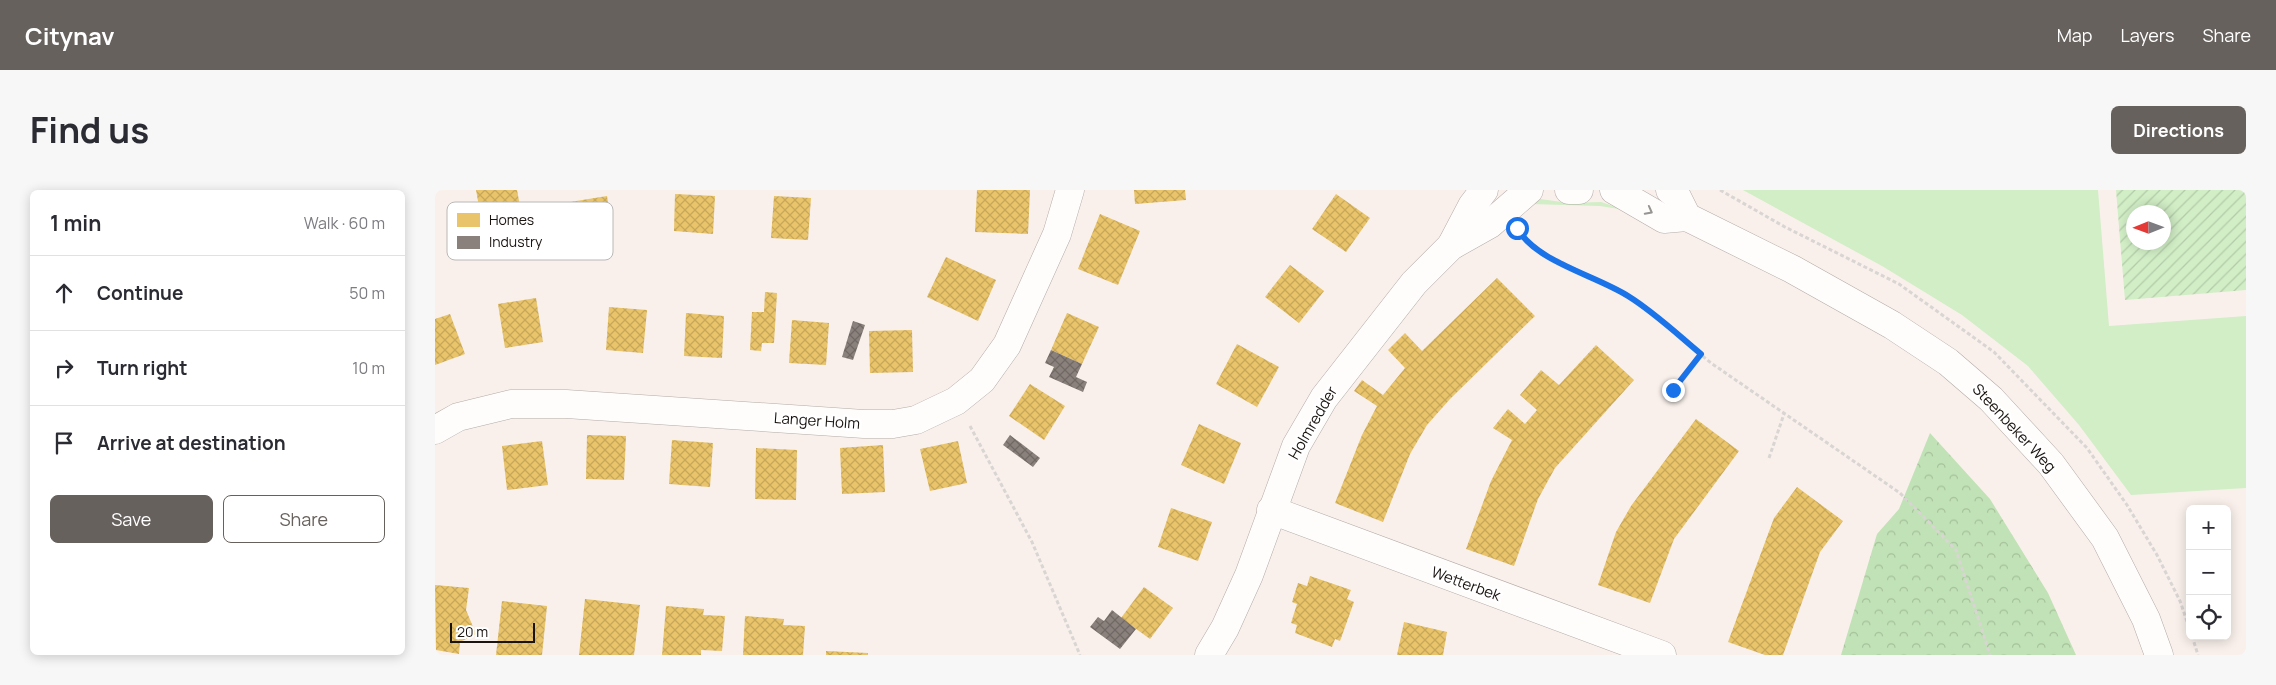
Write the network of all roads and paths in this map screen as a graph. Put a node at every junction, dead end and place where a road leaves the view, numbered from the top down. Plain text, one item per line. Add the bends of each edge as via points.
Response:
1 (1070, 190) edge
2 (1484, 190) edge
3 (1529, 190) edge
4 (1569, 190) edge
5 (1579, 190) edge
6 (1614, 190) edge
7 (1670, 190) edge
8 (1687, 217) junction
9 (1517, 228) dead end
10 (1451, 246) junction
11 (1701, 354) junction
12 (1673, 390) dead end
13 (956, 401) junction
14 (1784, 414) junction
15 (435, 430) edge
16 (1769, 458) dead end
17 (1271, 510) junction
18 (2193, 640) edge
19 (1080, 655) edge
20 (1209, 655) edge
21 (1662, 655) edge
22 (1990, 655) edge
23 (2159, 655) edge
24 (2199, 655) edge

1 - 13 street, Langer Holm via 1057,234 1007,345 982,380
2 - 10 street, Holmredder
3 - 10 street, Holmredder via 1490,224
4 - 5 street
6 -> 8 street, Steenbeker Weg via 1664,219
7 - 8 street
8 - 23 street, Steenbeker Weg via 1792,269 1892,325 1948,362 1991,399 2051,464 2105,538 2147,619
9 - 11 path via 1530,245 1627,296
10 - 17 street, Holmredder via 1414,283 1324,398 1296,446
11 - 12 path
11 - 14 path
13 - 15 street, Langer Holm via 916,420 893,424 566,404 511,404 458,417
13 - 19 path via 1032,542
14 - 16 path
14 - 22 path via 1900,493 1956,550
17 - 20 street, Holmredder via 1249,574
17 - 21 street, Wetterbek
18 - 24 path

